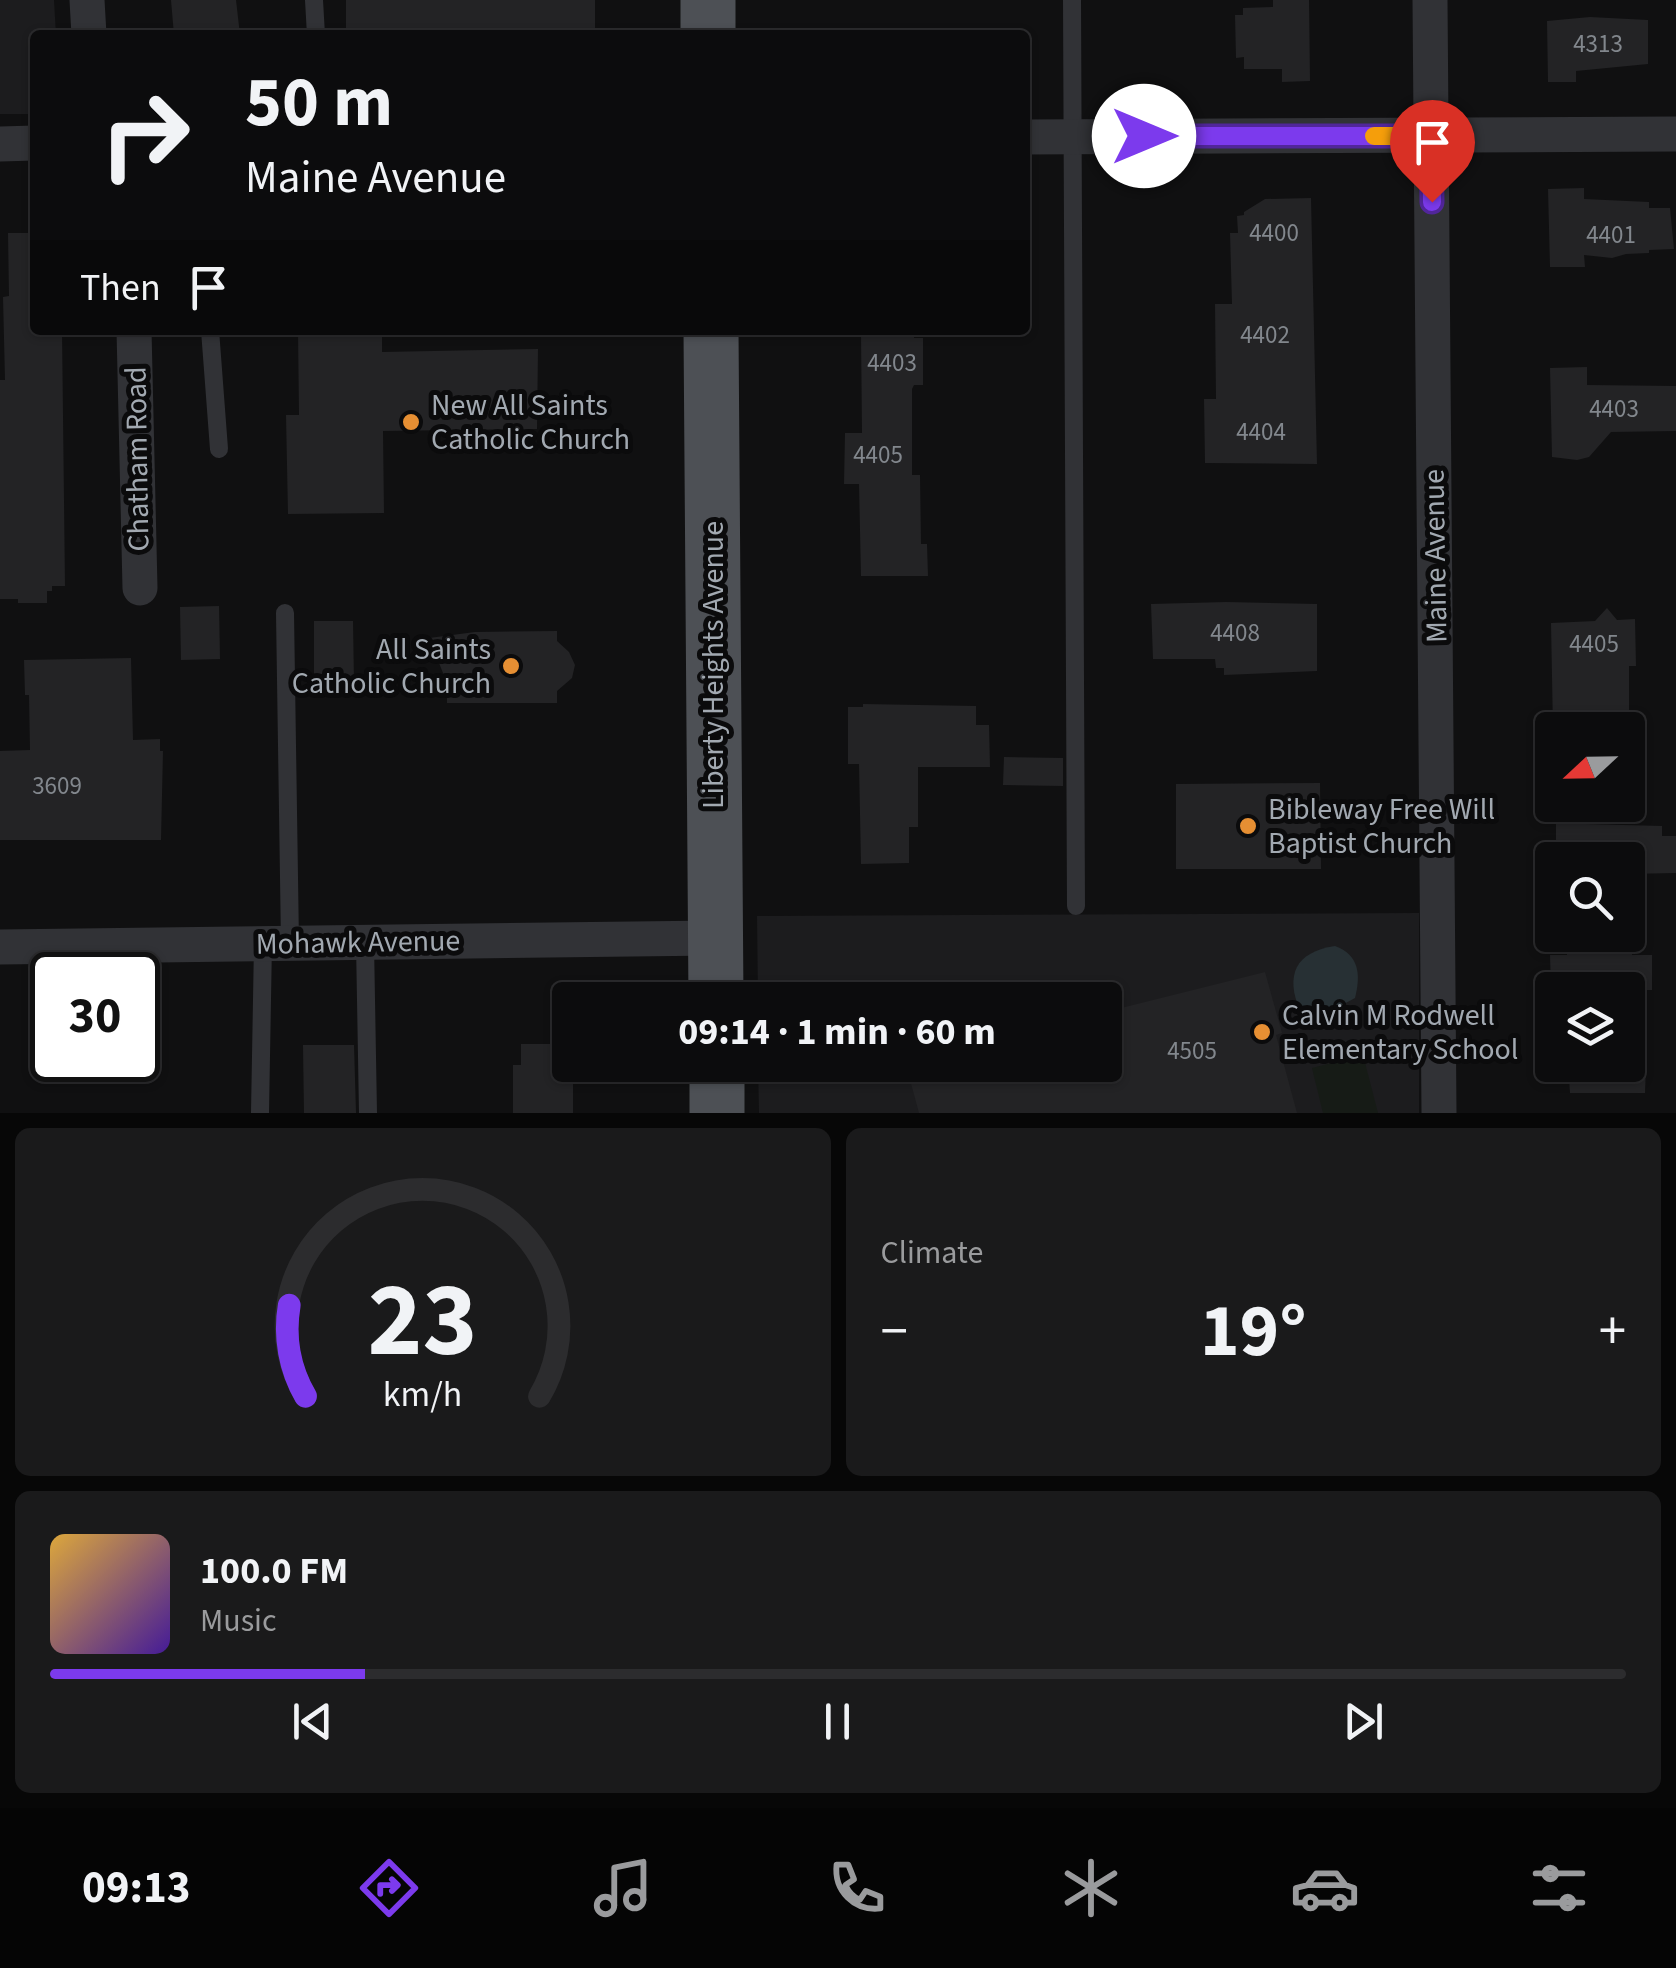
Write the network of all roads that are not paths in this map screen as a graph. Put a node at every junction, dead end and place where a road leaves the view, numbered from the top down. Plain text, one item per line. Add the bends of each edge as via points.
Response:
1 (87, 0) edge
2 (314, 0) edge
3 (708, 0) edge
4 (1072, 0) edge
5 (1430, 0) edge
6 (89, 30) edge
7 (316, 30) edge
8 (708, 30) edge
9 (1676, 134) edge
10 (1030, 136) edge
11 (1072, 136) junction
12 (1431, 136) junction
13 (30, 143) edge
14 (0, 144) edge
15 (134, 335) edge
16 (210, 335) edge
17 (710, 335) edge
18 (219, 448) dead end
19 (140, 588) dead end
20 (285, 613) dead end
21 (1076, 906) dead end
22 (715, 938) junction
23 (366, 942) junction
24 (276, 943) junction
25 (0, 947) edge
26 (716, 982) edge
27 (716, 1082) edge
28 (260, 1113) edge
29 (368, 1113) edge
30 (717, 1113) edge
31 (1438, 1113) edge

1 - 6 street
2 - 7 lane
3 - 8 main road
4 - 11 lane
5 - 12 street, Maine Avenue
9 - 12 street
10 - 11 street
11 - 12 street
11 - 21 lane
12 - 31 street, Maine Avenue
13 - 14 street
15 - 19 street, Chatham Road
16 - 18 lane
17 - 22 main road, Liberty Heights Avenue
20 - 24 lane
22 - 23 street, Mohawk Avenue
22 - 26 main road, Liberty Heights Avenue
23 - 24 street, Mohawk Avenue
23 - 29 lane
24 - 25 street, Mohawk Avenue
24 - 28 lane
27 - 30 main road

